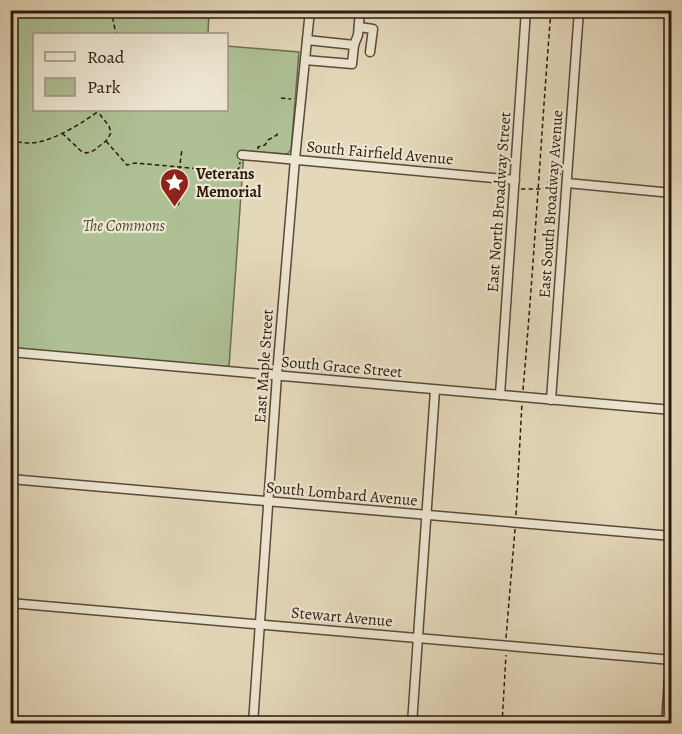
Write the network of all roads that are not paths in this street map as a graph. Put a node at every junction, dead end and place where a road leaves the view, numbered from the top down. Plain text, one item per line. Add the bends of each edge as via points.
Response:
1 (310, 10) edge
2 (360, 10) edge
3 (526, 10) edge
4 (579, 10) edge
5 (359, 27) junction
6 (307, 40) junction
7 (354, 45) junction
8 (370, 52) dead end
9 (305, 60) junction
10 (242, 155) road end
11 (295, 159) junction
12 (567, 179) junction
13 (514, 184) junction
14 (672, 193) edge
15 (10, 352) edge
16 (277, 375) junction
17 (435, 390) junction
18 (501, 395) junction
19 (551, 400) junction
20 (672, 410) edge
21 (10, 479) edge
22 (268, 501) junction
23 (427, 515) junction
24 (672, 536) edge
25 (10, 603) edge
26 (260, 624) junction
27 (672, 632) edge
28 (418, 638) junction
29 (671, 659) edge
30 (253, 723) edge
31 (412, 723) edge
32 (666, 723) edge

1 - 6 street, East Maple Street
2 - 5 street
3 - 13 street, East North Broadway Street
4 - 12 street, East South Broadway Avenue
5 - 7 street
5 - 8 street via 373,29
6 - 7 street
6 - 9 street, East Maple Street
7 - 9 street via 352,64
9 - 11 street, East Maple Street
10 - 11 street, South Fairfield Avenue
11 - 13 street, South Fairfield Avenue
11 - 16 street, East Maple Street
12 - 14 street
12 - 19 street, East South Broadway Avenue
13 - 18 street, East North Broadway Street
15 - 16 street, South Grace Street
16 - 17 street, South Grace Street
16 - 22 street, East Maple Street
17 - 18 street, South Grace Street
17 - 23 street
18 - 19 street, South Grace Street
19 - 20 street, South Grace Street
21 - 22 street, South Lombard Avenue
22 - 23 street, South Lombard Avenue
22 - 26 street, East Maple Street
23 - 24 street, South Lombard Avenue
23 - 28 street
25 - 26 street, Stewart Avenue
26 - 28 street, Stewart Avenue
26 - 30 street, East Maple Street
27 - 29 street
28 - 29 street, Stewart Avenue
28 - 31 street
29 - 32 street

